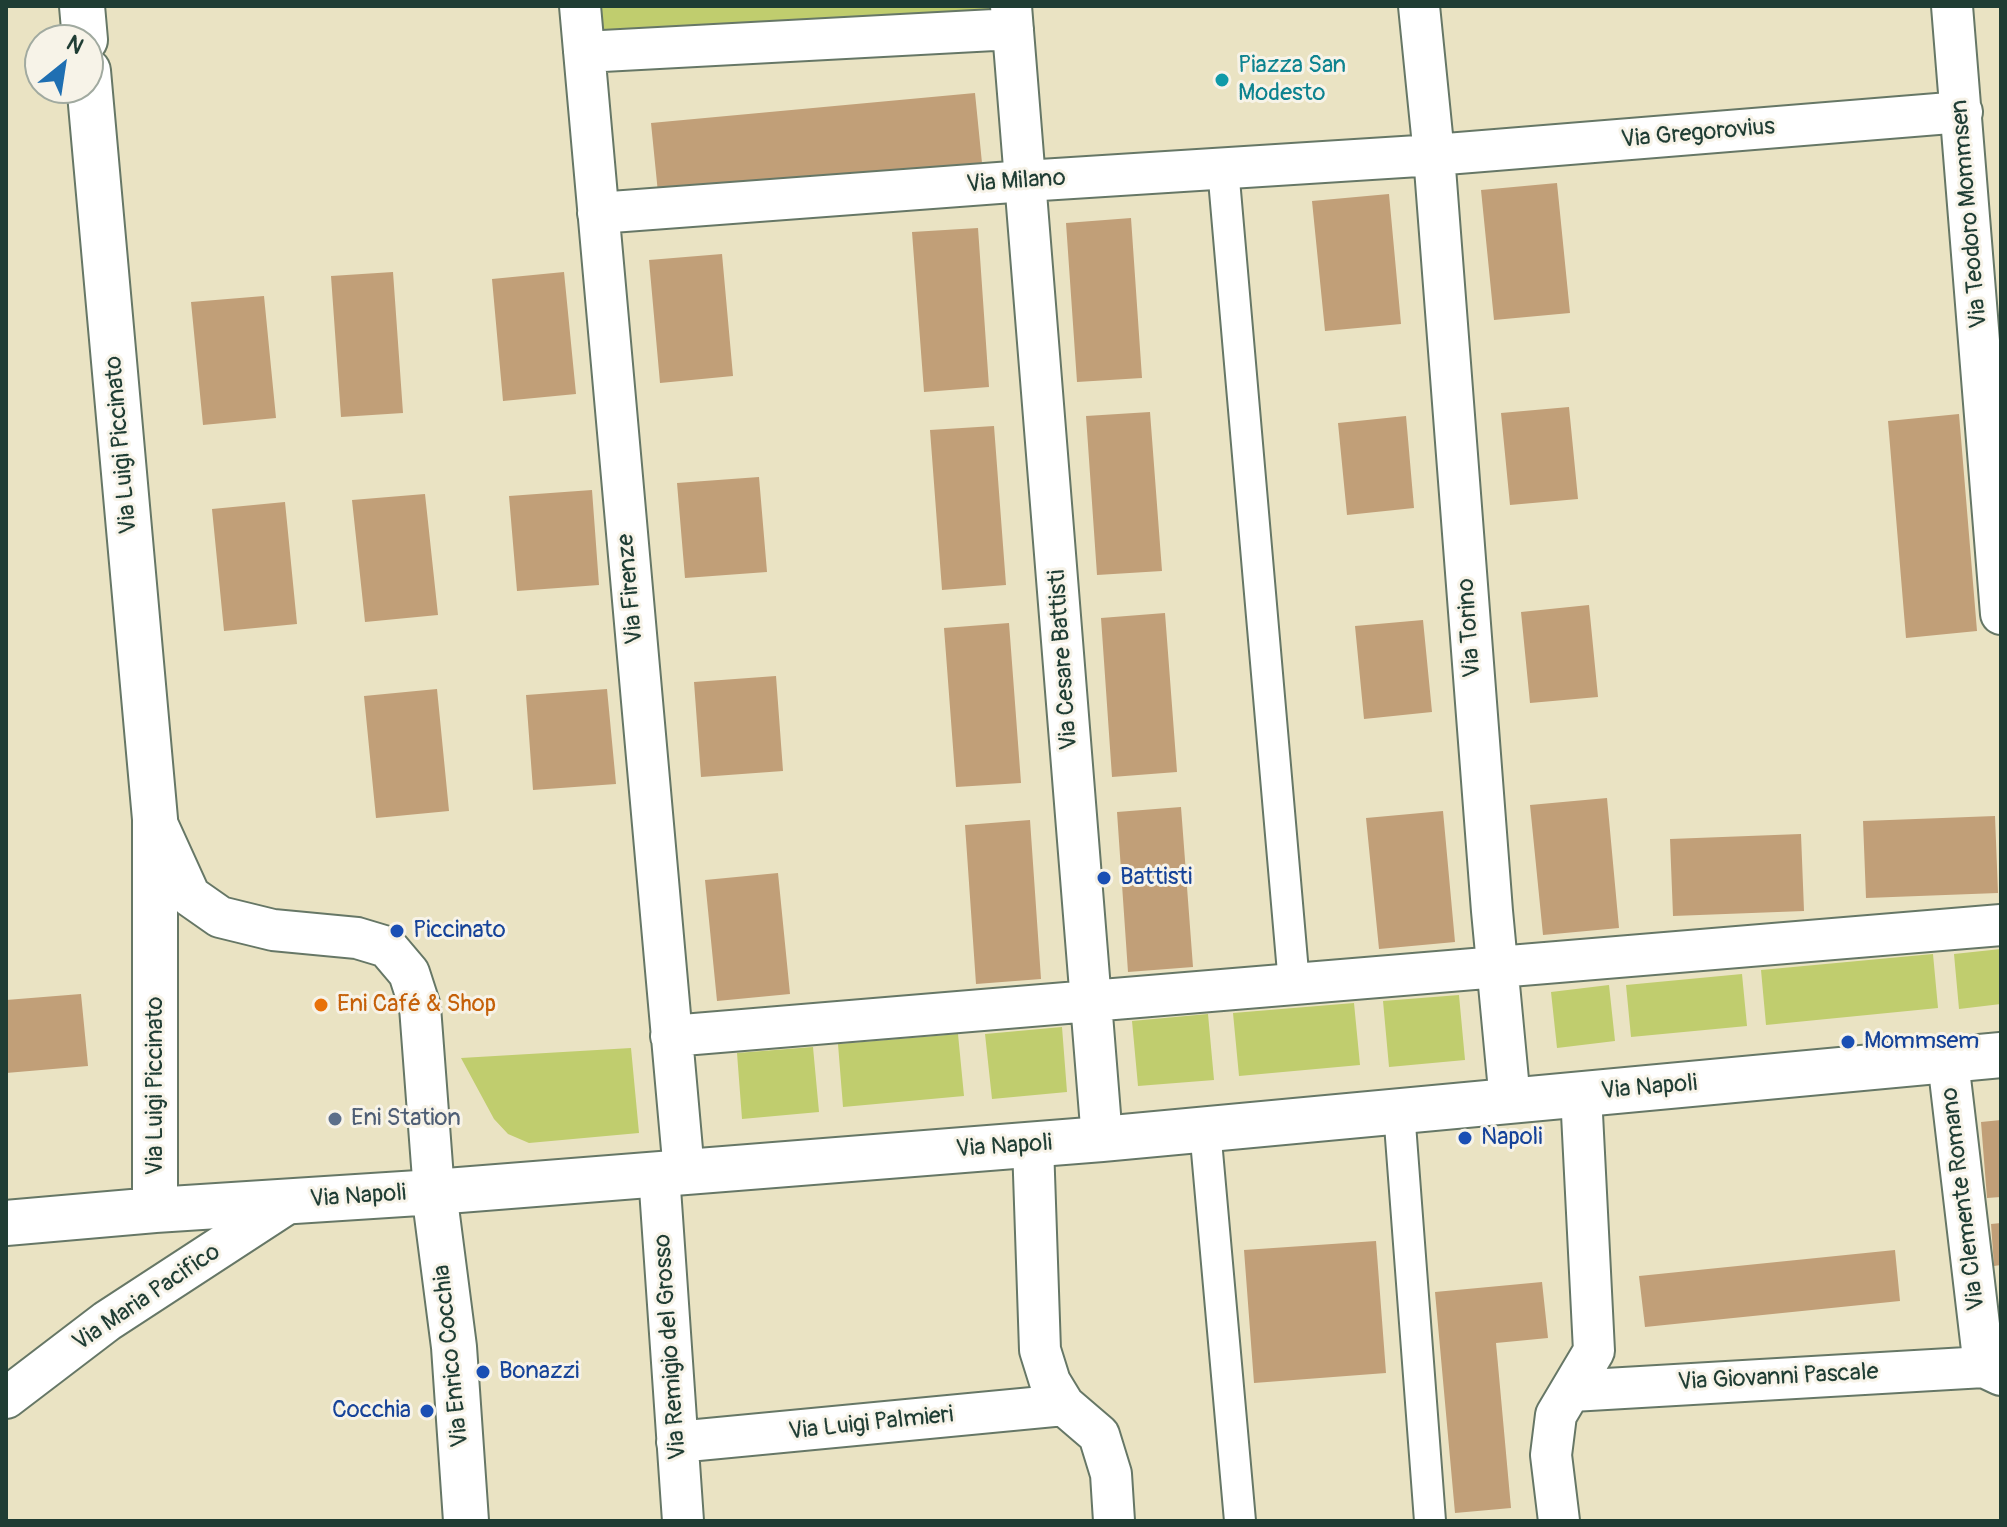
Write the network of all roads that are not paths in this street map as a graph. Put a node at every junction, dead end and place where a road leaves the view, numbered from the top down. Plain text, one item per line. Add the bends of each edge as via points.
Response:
1 (580, 6) edge
2 (1419, 6) edge
3 (1952, 6) edge
4 (1012, 17) edge
5 (584, 52) junction
6 (91, 104) edge
7 (1962, 112) junction
8 (1434, 155) junction
9 (1223, 168) junction
10 (1025, 181) junction
11 (598, 213) junction
12 (2001, 614) edge
13 (155, 819) junction
14 (2001, 925) edge
15 (1497, 967) junction
16 (1294, 984) junction
17 (1090, 1000) junction
18 (671, 1036) junction
19 (2001, 1055) edge
20 (1948, 1061) junction
21 (1581, 1094) junction
22 (1510, 1101) junction
23 (1399, 1111) junction
24 (1205, 1129) junction
25 (1102, 1139) junction
26 (1033, 1145) junction
27 (671, 1173) junction
28 (434, 1192) junction
29 (291, 1201) junction
30 (155, 1210) junction
31 (6, 1223) edge
32 (1993, 1371) edge
33 (1572, 1391) junction
34 (6, 1398) edge
35 (1064, 1405) junction
36 (677, 1442) junction
37 (466, 1521) edge
38 (683, 1521) edge
39 (1114, 1521) edge
40 (1240, 1521) edge
41 (1430, 1521) edge
42 (1559, 1521) edge

1 - 5 street, Via Firenze
2 - 8 street
3 - 7 street, Via Teodoro Mommsen
4 - 5 street
4 - 10 street
5 - 11 street, Via Firenze
6 - 13 main road, Via Luigi Piccinato
7 - 8 street, Via Gregorovius
7 - 12 street, Via Teodoro Mommsen
8 - 9 street, Via Milano
8 - 15 street, Via Torino
9 - 10 street, Via Milano
9 - 16 street
10 - 11 street, Via Milano
10 - 17 street, Via Cesare Battisti
11 - 18 street, Via Firenze
13 - 28 street, Via Luigi Piccinato via 190,896 220,917 273,930 357,938 387,947 409,973 420,1007
13 - 30 main road, Via Luigi Piccinato
14 - 15 street
15 - 16 street
15 - 22 street, Via Torino
16 - 17 street
17 - 18 street
17 - 25 street, Via Cesare Battisti
18 - 27 street, Via Firenze
19 - 20 main road, Via Napoli
20 - 21 main road, Via Napoli
20 - 32 street, Via Clemente Romano
21 - 22 main road, Via Napoli
21 - 33 street via 1594,1351
22 - 23 main road, Via Napoli
23 - 24 main road, Via Napoli
23 - 41 street
24 - 25 main road, Via Napoli
24 - 40 street
25 - 26 main road, Via Napoli
26 - 27 main road, Via Napoli
26 - 35 street via 1040,1350
27 - 28 main road, Via Napoli
27 - 36 street, Via Remigio del Grosso
28 - 29 main road, Via Napoli
28 - 37 main road, Via Enrico Cocchia via 454,1347
29 - 30 main road, Via Napoli
29 - 34 street, Via Maria Pacifico via 107,1321
30 - 31 main road, Via Napoli
32 - 33 street, Via Giovanni Pascale
33 - 42 street via 1556,1415 1551,1455
35 - 36 street, Via Luigi Palmieri
35 - 39 street via 1099,1435 1111,1474
36 - 38 street, Via Remigio del Grosso

